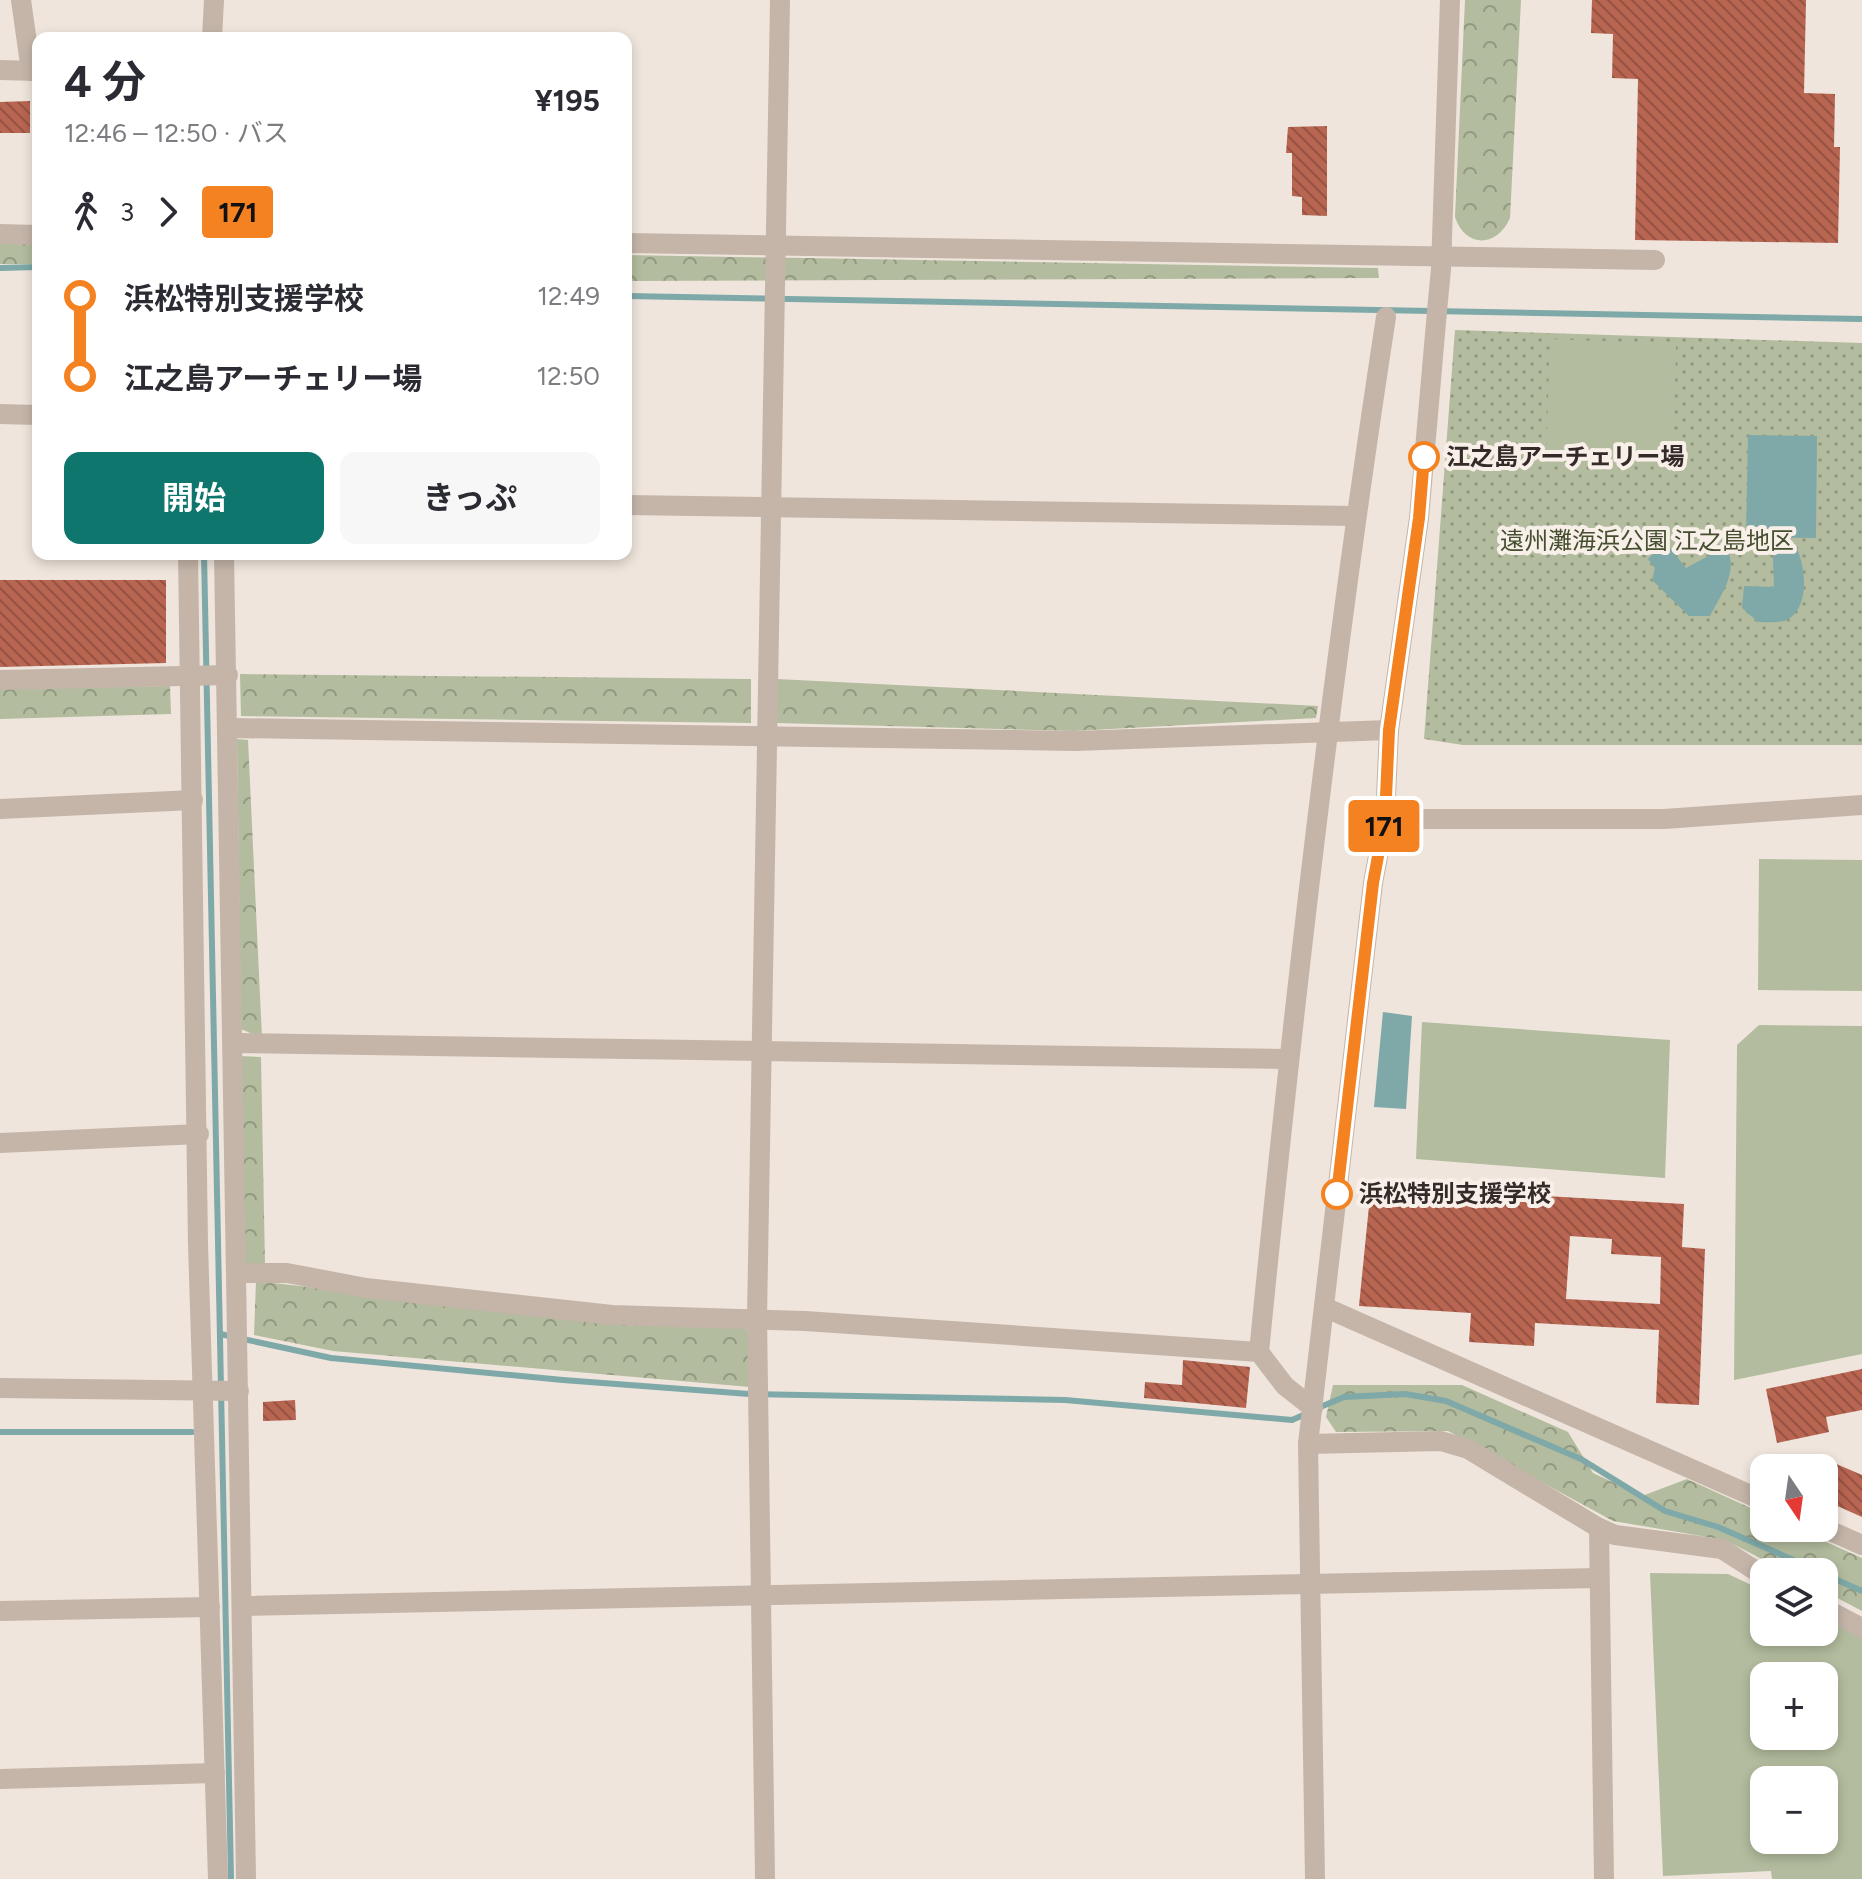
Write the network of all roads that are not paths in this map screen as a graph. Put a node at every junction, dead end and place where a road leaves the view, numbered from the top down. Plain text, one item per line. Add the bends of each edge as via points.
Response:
1 (21, 0) edge
2 (214, 0) edge
3 (780, 0) edge
4 (1450, 0) edge
5 (212, 32) edge
6 (32, 56) edge
7 (0, 70) edge
8 (32, 71) edge
9 (0, 234) edge
10 (32, 235) edge
11 (632, 243) edge
12 (776, 251) junction
13 (1655, 260) dead end
14 (1442, 262) junction
15 (1386, 317) dead end
16 (0, 414) edge
17 (32, 415) edge
18 (632, 505) edge
19 (770, 507) junction
20 (1355, 516) junction
21 (188, 560) edge
22 (224, 560) edge
23 (228, 675) junction
24 (190, 676) junction
25 (0, 680) edge
26 (230, 728) junction
27 (1327, 730) junction
28 (1389, 730) junction
29 (765, 737) junction
30 (193, 800) junction
31 (1862, 805) edge
32 (0, 809) edge
33 (1385, 819) junction
34 (235, 1043) junction
35 (763, 1052) junction
36 (1287, 1059) junction
37 (199, 1134) junction
38 (0, 1143) edge
39 (237, 1273) junction
40 (1324, 1307) junction
41 (757, 1318) junction
42 (1259, 1352) junction
43 (0, 1388) edge
44 (222, 1391) junction
45 (1313, 1408) junction
46 (1308, 1444) junction
47 (1750, 1495) edge
48 (1599, 1528) junction
49 (1838, 1534) edge
50 (1862, 1545) edge
51 (1750, 1567) edge
52 (1599, 1578) junction
53 (1308, 1585) junction
54 (760, 1596) junction
55 (242, 1606) junction
56 (210, 1607) junction
57 (0, 1611) edge
58 (1838, 1615) edge
59 (1862, 1628) edge
60 (215, 1773) junction
61 (0, 1779) edge
62 (218, 1879) edge
63 (246, 1879) edge
64 (765, 1879) edge
65 (1315, 1879) edge
66 (1604, 1879) edge

1 - 6 street
2 - 5 street
3 - 12 street
4 - 14 street
7 - 8 street
9 - 10 street
11 - 12 street
12 - 14 street
12 - 19 street
13 - 14 street
14 - 28 street via 1419,518
15 - 20 street
16 - 17 street
18 - 19 street
19 - 20 street
19 - 29 street
20 - 27 street
21 - 24 street
22 - 23 street
23 - 24 street
23 - 26 street
24 - 25 street
24 - 30 street
26 - 29 street
26 - 34 street
27 - 28 street
27 - 29 street via 1075,741
27 - 36 street
28 - 33 street
29 - 35 street
30 - 32 street
30 - 37 street
31 - 33 street via 1664,819
33 - 40 street
34 - 35 street
34 - 39 street
35 - 36 street
35 - 41 street
36 - 42 street
37 - 38 street
37 - 44 street
39 - 41 street via 287,1273 366,1288 612,1315
39 - 44 street
40 - 45 street
40 - 47 street
41 - 42 street
41 - 54 street
42 - 45 street via 1285,1386
43 - 44 street
44 - 55 street
44 - 56 street
45 - 46 street
46 - 48 street via 1441,1441 1468,1449
46 - 53 street
48 - 51 street via 1615,1535 1722,1549
48 - 52 street
49 - 50 street
52 - 53 street
52 - 66 street
53 - 54 street
53 - 65 street
54 - 55 street
54 - 64 street
55 - 63 street
56 - 57 street
56 - 60 street
58 - 59 street
60 - 61 street
60 - 62 street

